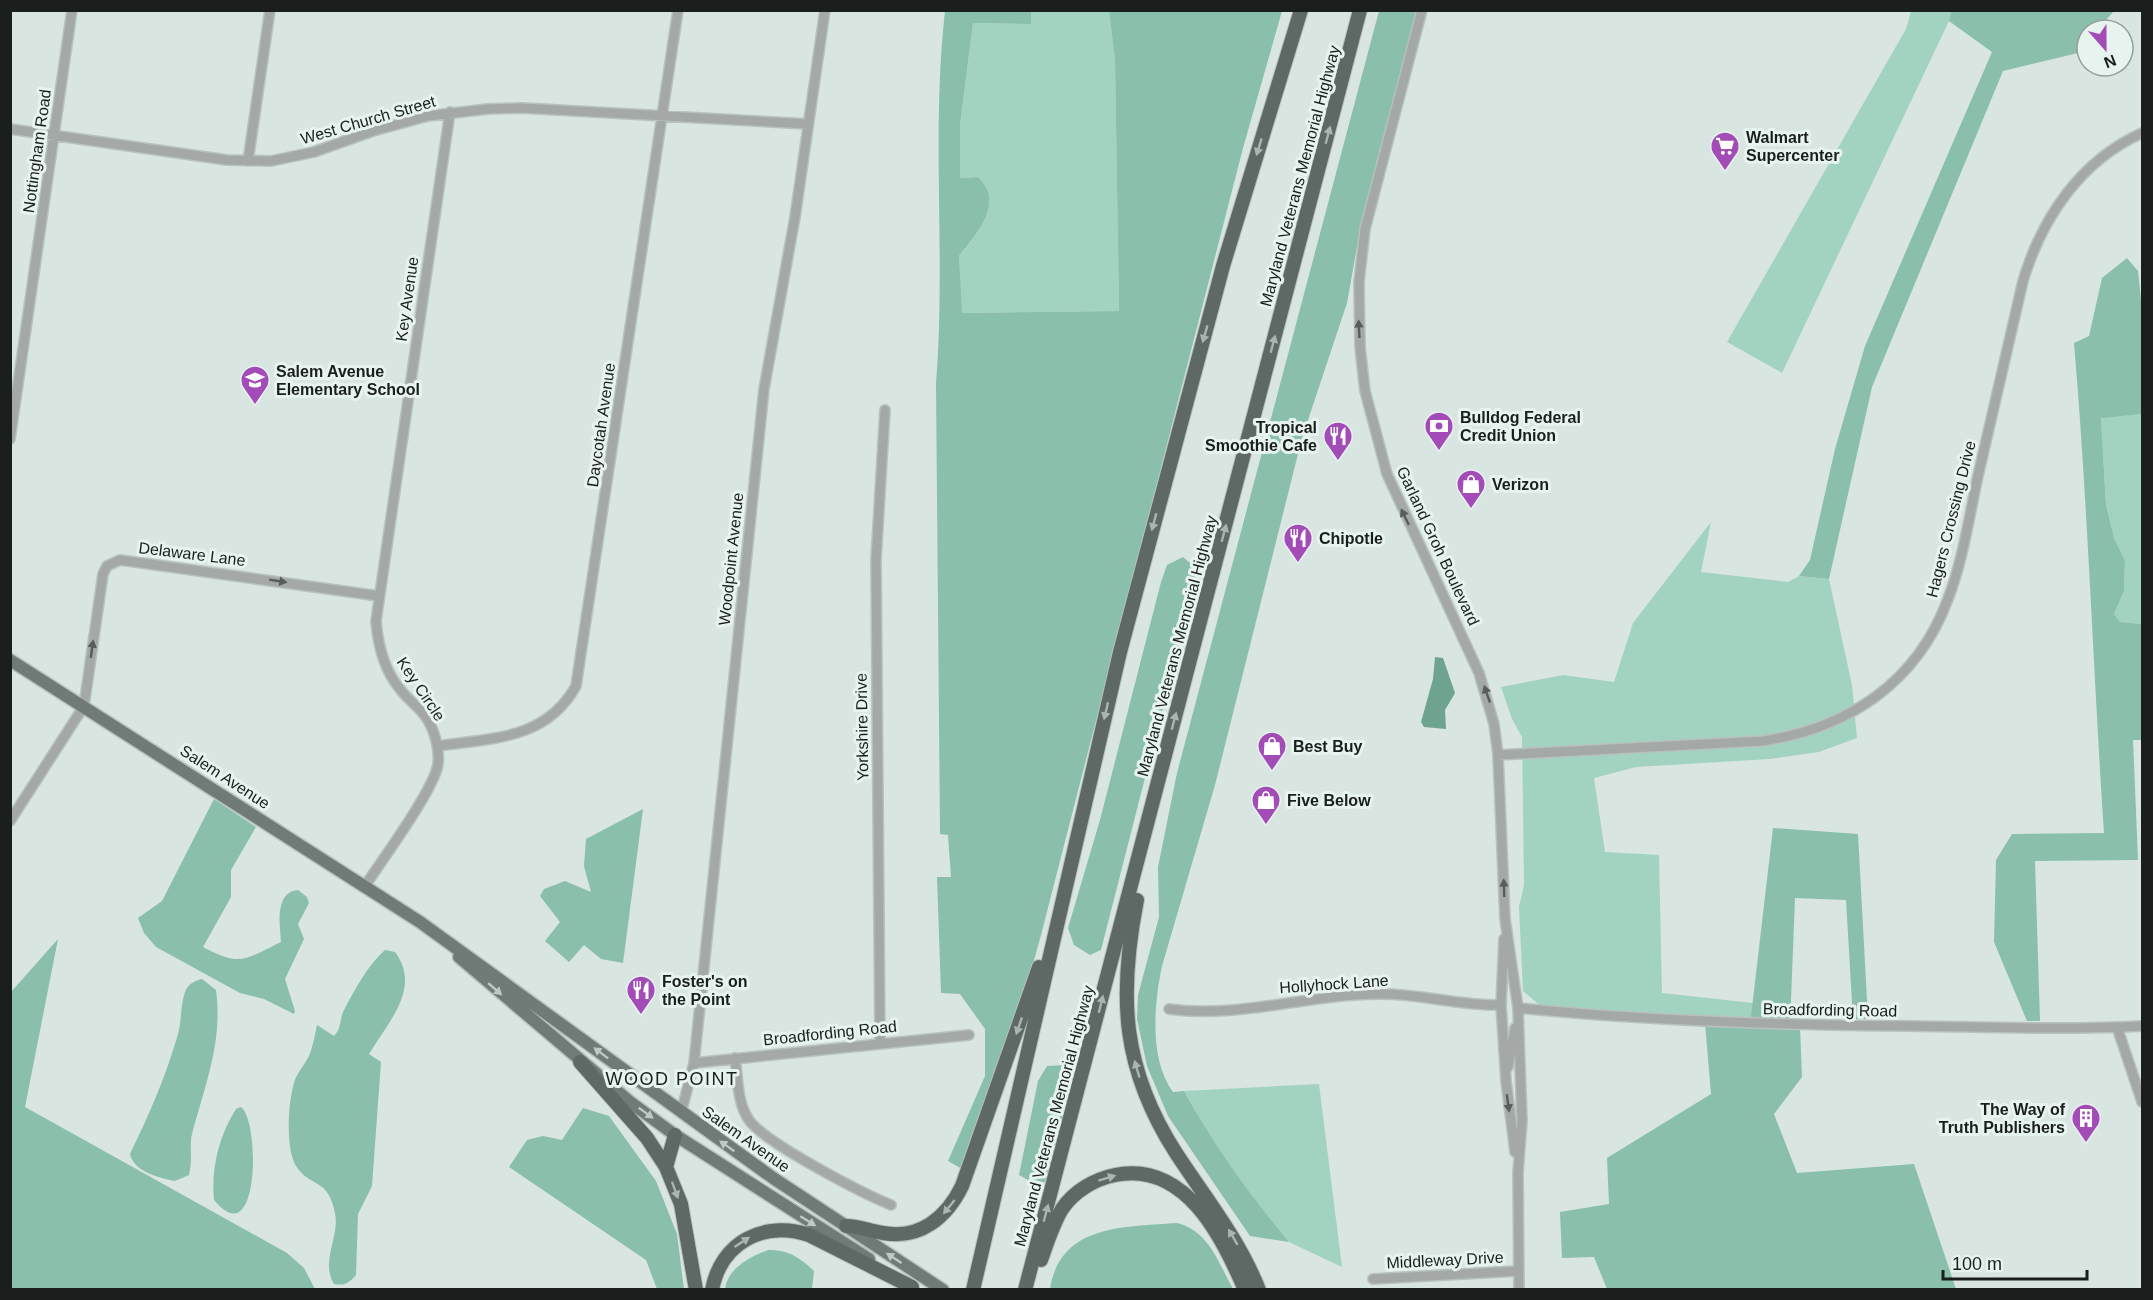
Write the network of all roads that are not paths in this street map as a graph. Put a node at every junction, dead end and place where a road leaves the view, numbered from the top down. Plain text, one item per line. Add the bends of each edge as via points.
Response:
1 (72, 10) edge
2 (270, 10) edge
3 (678, 10) edge
4 (825, 10) edge
5 (1291, 10) edge
6 (1301, 10) edge
7 (1360, 10) edge
8 (1422, 10) edge
9 (450, 112) junction
10 (1269, 115) junction
11 (662, 117) junction
12 (808, 124) junction
13 (10, 129) edge
14 (2142, 133) edge
15 (55, 135) junction
16 (248, 161) junction
17 (885, 410) dead end
18 (10, 439) edge
19 (379, 596) junction
20 (10, 660) edge
21 (84, 706) junction
22 (437, 746) junction
23 (1498, 755) junction
24 (1160, 778) junction
25 (10, 821) edge
26 (365, 886) junction
27 (1065, 891) junction
28 (1505, 919) junction
29 (420, 922) junction
30 (1503, 956) junction
31 (1500, 1005) junction
32 (1518, 1008) junction
33 (1169, 1009) dead end
34 (2142, 1026) edge
35 (2117, 1027) junction
36 (969, 1035) dead end
37 (880, 1044) junction
38 (735, 1058) junction
39 (580, 1062) junction
40 (694, 1063) junction
41 (1506, 1082) junction
42 (2142, 1102) edge
43 (681, 1113) junction
44 (675, 1134) junction
45 (666, 1167) junction
46 (1518, 1172) junction
47 (891, 1205) dead end
48 (846, 1226) junction
49 (1518, 1271) junction
50 (1373, 1280) dead end
51 (915, 1288) edge
52 (696, 1290) edge
53 (712, 1290) edge
54 (943, 1290) edge
55 (973, 1290) edge
56 (1027, 1290) edge
57 (1245, 1290) edge
58 (1259, 1290) edge
59 (1519, 1290) edge

1 - 15 street, Nottingham Road
2 - 16 street
3 - 11 street, Daycotah Avenue
4 - 12 street, Woodpoint Avenue
5 - 10 highway
6 - 10 highway
24 -> 7 highway, Maryland Veterans Memorial Highway
23 -> 8 street, Garland Groh Boulevard via 1490,704 1479,673 1390,483 1365,391 1360,347 1359,282 1365,229
9 - 11 street, West Church Street via 522,108
9 - 16 street, West Church Street via 402,122 292,158
9 - 19 street, Key Avenue
10 -> 27 highway via 1155,516
11 - 12 street, West Church Street
11 - 22 street, Daycotah Avenue via 576,686 559,710 534,728
12 - 40 street, Woodpoint Avenue via 764,389
13 - 15 street, West Church Street
14 - 23 street, Hagers Crossing Drive via 2079,178 2033,247 1951,590 1937,624 1904,672 1855,712 1795,736 1752,742
15 - 16 street, West Church Street
15 - 18 street, Nottingham Road
17 - 37 street, Yorkshire Drive via 876,559
21 -> 19 street, Delaware Lane via 103,574 107,566 120,560
19 - 22 street, Key Circle via 376,621 381,655 398,688 425,716
20 - 21 main road, Salem Avenue
21 - 25 street
21 - 26 main road, Salem Avenue
22 - 26 street, Key Circle via 435,777
28 -> 23 street, Garland Groh Boulevard
56 -> 24 highway, Maryland Veterans Memorial Highway
58 -> 24 highway via 1234,1236 1159,1126 1145,1096 1130,1040 1125,1012 1128,957
26 - 29 main road, Salem Avenue
27 -> 48 highway via 956,1198 938,1220 914,1232 882,1233
27 - 55 highway
28 - 30 street, Garland Groh Boulevard
28 - 32 street, Garland Groh Boulevard
29 -> 39 main road, Salem Avenue
43 -> 29 main road, Salem Avenue
30 - 31 street, Garland Groh Boulevard
30 - 32 street
31 - 33 street, Hollyhock Lane via 1377,994 1205,1011
31 - 41 street, Garland Groh Boulevard
32 - 35 street, Broadfording Road via 1589,1016 1813,1025
32 - 41 street
32 - 46 street, Garland Groh Boulevard via 1522,1121
34 - 35 street, Broadfording Road
35 - 42 street
36 - 37 street, Broadfording Road
37 - 38 street, Broadfording Road
38 - 40 street, Broadfording Road
38 - 47 street via 741,1102 755,1127 864,1193
39 -> 44 main road, Salem Avenue
39 - 45 highway via 634,1122
40 - 43 street, Woodpoint Avenue
41 -> 46 street, Garland Groh Boulevard
43 - 44 main road
48 -> 43 main road, Salem Avenue
44 - 45 highway
44 -> 51 main road, Salem Avenue
45 -> 52 highway via 681,1204
46 - 49 street, Garland Groh Boulevard
54 -> 48 main road, Salem Avenue
49 - 50 street, Middleway Drive
49 - 59 street, Garland Groh Boulevard
53 -> 51 highway via 715,1275 730,1251 754,1234 780,1230 810,1235
56 -> 57 highway via 1062,1209 1074,1196 1103,1177 1138,1173 1170,1183 1194,1203 1222,1242

